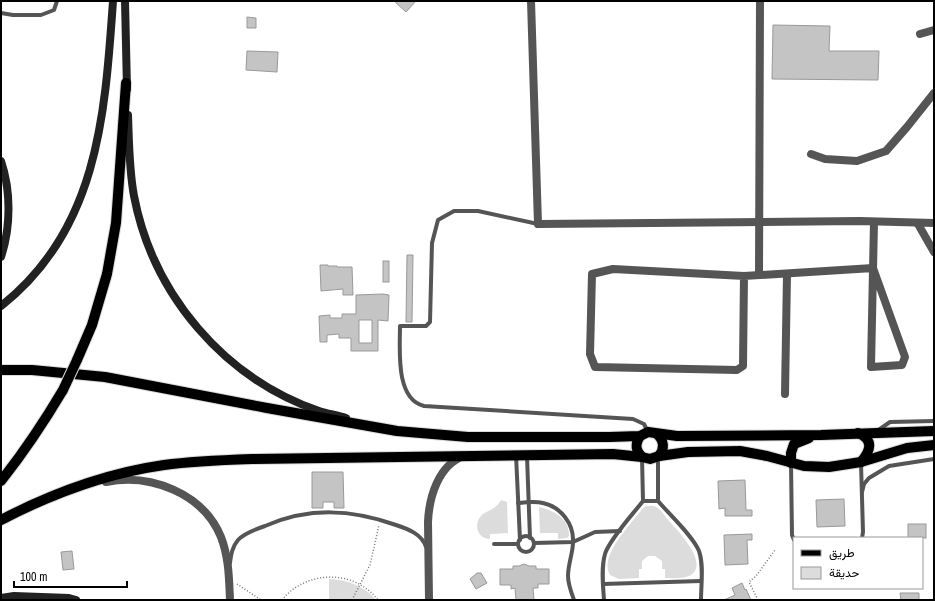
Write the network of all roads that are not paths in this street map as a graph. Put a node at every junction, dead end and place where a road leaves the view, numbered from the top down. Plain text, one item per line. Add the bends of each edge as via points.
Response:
1 (56, 1) edge
2 (113, 1) edge
3 (125, 1) edge
4 (531, 1) edge
5 (760, 1) edge
6 (1, 13) edge
7 (934, 30) edge
8 (920, 34) dead end
9 (126, 83) junction
10 (934, 93) edge
11 (811, 154) dead end
12 (1, 160) edge
13 (760, 222) junction
14 (874, 222) junction
15 (934, 223) edge
16 (538, 224) junction
17 (918, 224) junction
18 (934, 252) edge
19 (1, 257) edge
20 (873, 268) junction
21 (787, 274) junction
22 (760, 275) junction
23 (744, 276) junction
24 (1, 306) edge
25 (1, 370) edge
26 (785, 394) dead end
27 (934, 421) edge
28 (397, 431) junction
29 (934, 431) edge
30 (875, 432) junction
31 (858, 433) junction
32 (648, 434) junction
33 (820, 435) junction
34 (934, 445) edge
35 (527, 454) junction
36 (468, 455) junction
37 (516, 455) junction
38 (658, 456) junction
39 (642, 457) junction
40 (934, 459) edge
41 (861, 462) junction
42 (791, 463) junction
43 (1, 481) edge
44 (78, 487) junction
45 (862, 492) junction
46 (643, 501) junction
47 (658, 501) junction
48 (529, 502) junction
49 (518, 503) junction
50 (1, 520) edge
51 (620, 531) junction
52 (862, 537) edge
53 (530, 538) junction
54 (793, 538) edge
55 (519, 542) junction
56 (573, 542) junction
57 (534, 543) junction
58 (494, 544) dead end
59 (428, 555) junction
60 (229, 569) junction
61 (701, 581) junction
62 (603, 584) junction
63 (1, 598) edge
64 (604, 599) edge
65 (701, 599) edge
66 (76, 600) edge
67 (230, 600) edge
68 (429, 600) edge
69 (574, 600) edge

1 - 6 lane via 54,10 41,15
2 - 24 street via 105,99 92,160 80,198 72,218 50,255 23,288
3 - 9 street
4 - 16 street
5 - 13 street
7 - 8 street
9 - 28 street via 134,196 150,253 180,306 225,357 255,379 319,411
9 - 43 main road, bridge via 115,230 107,274 92,325 63,390 40,429
10 - 11 street via 886,151 857,161 825,159
12 - 19 street via 8,200 8,229
13 - 14 street
13 - 16 street
13 - 22 street
14 - 17 street
14 - 20 street
15 - 17 street
16 - 32 lane via 478,212 454,211 438,220 432,244 430,322 426,326 400,326 400,368 409,396 414,402 424,406 640,421
17 - 18 street
20 - 20 street via 871,367 902,365 905,357
20 - 21 street
21 - 22 street
21 - 26 street
22 - 23 street
23 - 23 street via 613,269 592,274 590,354 595,367 737,370 743,366
25 - 28 main road via 32,370 105,377
27 - 30 lane via 890,422
28 - 32 main road via 468,437 610,438
29 - 30 main road
30 - 31 main road
31 - 33 main road
31 - 41 main road via 864,435 869,443 869,451
32 - 33 main road
32 - 38 main road via 662,440 661,453
32 - 39 main road via 636,444
33 - 42 main road via 794,444
34 - 41 main road via 907,448
35 - 37 main road
35 - 39 main road via 613,454
35 - 48 lane
36 - 37 main road
36 - 44 main road via 199,461 127,472
36 - 59 street via 450,464 432,497 428,510
37 - 49 lane
38 - 39 main road via 650,459
38 - 42 main road via 688,452 740,451
38 - 47 lane
39 - 46 lane
40 - 45 lane via 889,466 869,478
41 - 42 main road via 829,467
41 - 45 lane
42 - 54 lane
44 - 50 main road
44 - 60 street via 114,480 132,480 150,482 182,494 214,523 225,550
45 - 52 lane
46 - 47 lane
46 - 51 lane
47 - 61 lane via 696,545 700,557
48 - 49 lane
48 - 53 lane
48 - 56 lane via 549,505 562,513 571,527
49 - 55 lane
51 - 56 lane via 596,532
51 - 62 lane via 605,554
53 - 55 lane via 525,536
53 - 57 lane
55 - 57 lane via 521,550 526,552
55 - 58 lane
56 - 57 lane
56 - 69 lane via 568,581
59 - 60 lane via 426,545 419,535 401,527 357,514 315,512 274,522 238,540 232,551
59 - 68 street
60 - 67 street
61 - 62 lane
61 - 65 lane
62 - 64 lane
63 - 66 street via 14,596

